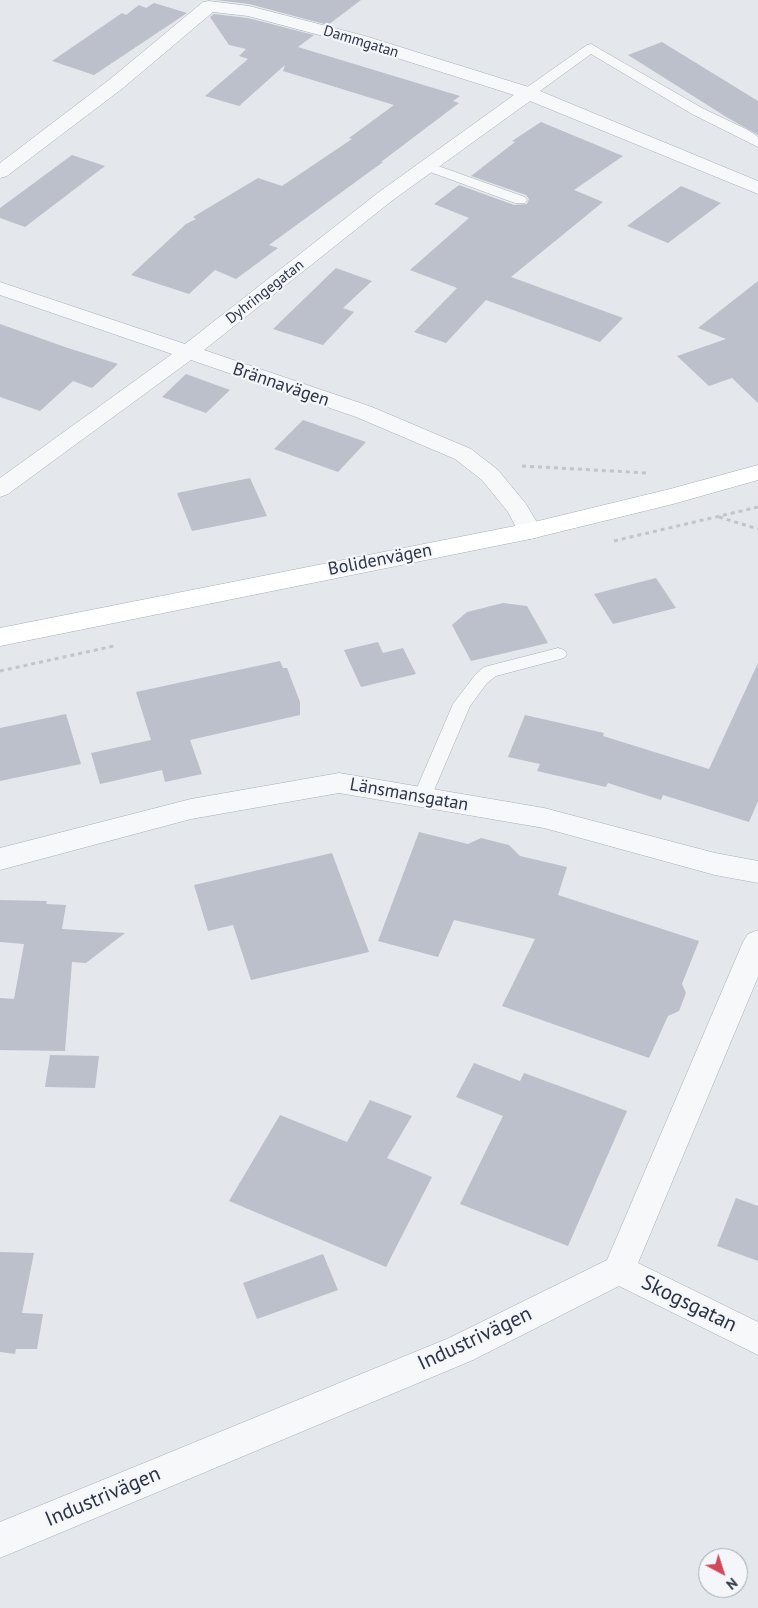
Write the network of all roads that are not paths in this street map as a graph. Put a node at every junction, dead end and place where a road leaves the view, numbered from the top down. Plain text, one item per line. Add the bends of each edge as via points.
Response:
1 (528, 93) junction
2 (758, 142) edge
3 (427, 166) junction
4 (0, 172) edge
5 (758, 188) edge
6 (520, 200) dead end
7 (0, 288) edge
8 (187, 353) junction
9 (758, 472) edge
10 (0, 490) edge
11 (530, 531) junction
12 (0, 637) edge
13 (558, 654) dead end
14 (422, 797) junction
15 (0, 859) edge
16 (758, 872) edge
17 (758, 942) edge
18 (619, 1270) junction
19 (758, 1339) edge
20 (0, 1540) edge

1 - 2 lane via 591,48 696,111
1 - 3 street, Dyhringegatan
1 - 4 street, Dammgatan via 285,20 209,6 116,84
1 - 5 street, Dammgatan
3 - 6 lane
3 - 8 street, Dyhringegatan
7 - 8 street, Brännavägen
8 - 10 street, Dyhringegatan
8 - 11 street, Brännavägen via 364,412 463,454 490,475 518,509
9 - 11 main road, Bolidenvägen
11 - 12 main road, Bolidenvägen
13 - 14 lane via 490,671 481,679 462,704
14 - 15 street, Länsmansgatan via 339,783 191,809
14 - 16 street, Länsmansgatan via 544,818 715,864
17 - 18 street
18 - 19 street, Skogsgatan
18 - 20 street, Industrivägen via 461,1349

